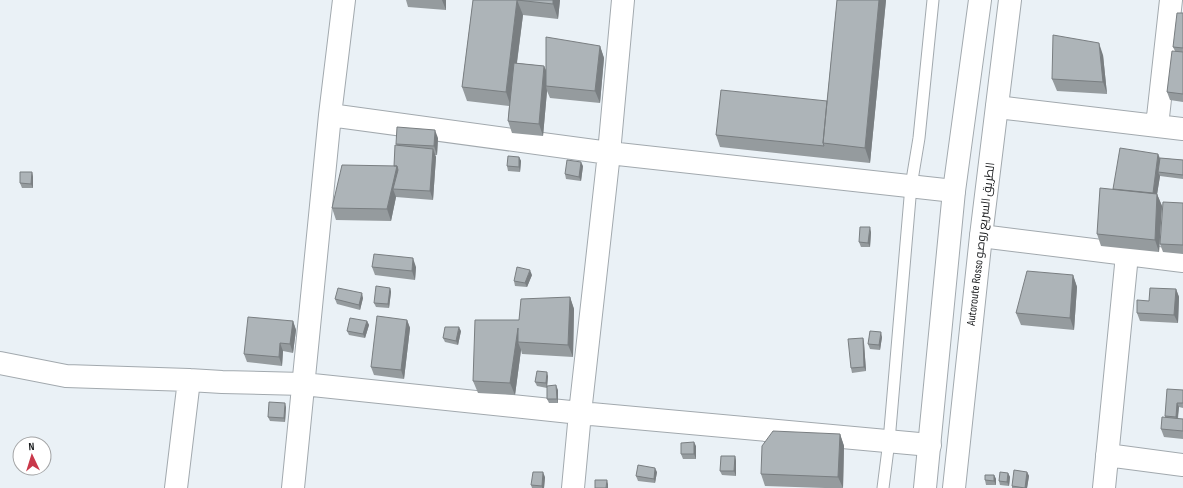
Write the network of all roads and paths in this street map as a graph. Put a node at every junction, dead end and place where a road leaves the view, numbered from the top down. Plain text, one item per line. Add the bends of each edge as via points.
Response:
1 (344, 0) edge
2 (623, 0) edge
3 (933, 0) edge
4 (980, 0) edge
5 (1010, 0) edge
6 (1175, 7) edge
7 (997, 107) junction
8 (330, 115) junction
9 (1157, 126) junction
10 (1183, 128) edge
11 (609, 153) junction
12 (911, 186) junction
13 (954, 191) junction
14 (982, 236) junction
15 (1127, 255) junction
16 (1183, 261) edge
17 (0, 363) edge
18 (189, 380) junction
19 (303, 384) junction
20 (580, 413) junction
21 (889, 442) junction
22 (930, 445) junction
23 (1107, 455) junction
24 (1183, 465) edge
25 (176, 488) edge
26 (293, 488) edge
27 (573, 488) edge
28 (883, 488) edge
29 (925, 488) edge
30 (954, 488) edge
31 (1104, 488) edge

1 - 8 main road
2 - 11 main road
3 - 12 lane
4 - 13 main road
5 - 7 main road, Autoroute Rosso الطريق السريع روصو
6 - 9 main road
7 - 9 main road
7 - 14 main road, Autoroute Rosso الطريق السريع روصو
8 - 11 main road
8 - 19 main road
9 - 10 main road
11 - 12 main road
11 - 20 main road
12 - 13 main road
12 - 21 lane
13 - 22 main road
14 - 15 main road
14 - 30 main road, Autoroute Rosso الطريق السريع روصو
15 - 16 main road
15 - 23 main road
17 - 18 main road via 66,376
18 - 19 main road
18 - 25 main road
19 - 20 main road
19 - 26 main road
20 - 21 main road
20 - 27 main road
21 - 22 main road
21 - 28 lane
22 - 29 main road
23 - 24 main road
23 - 31 main road

